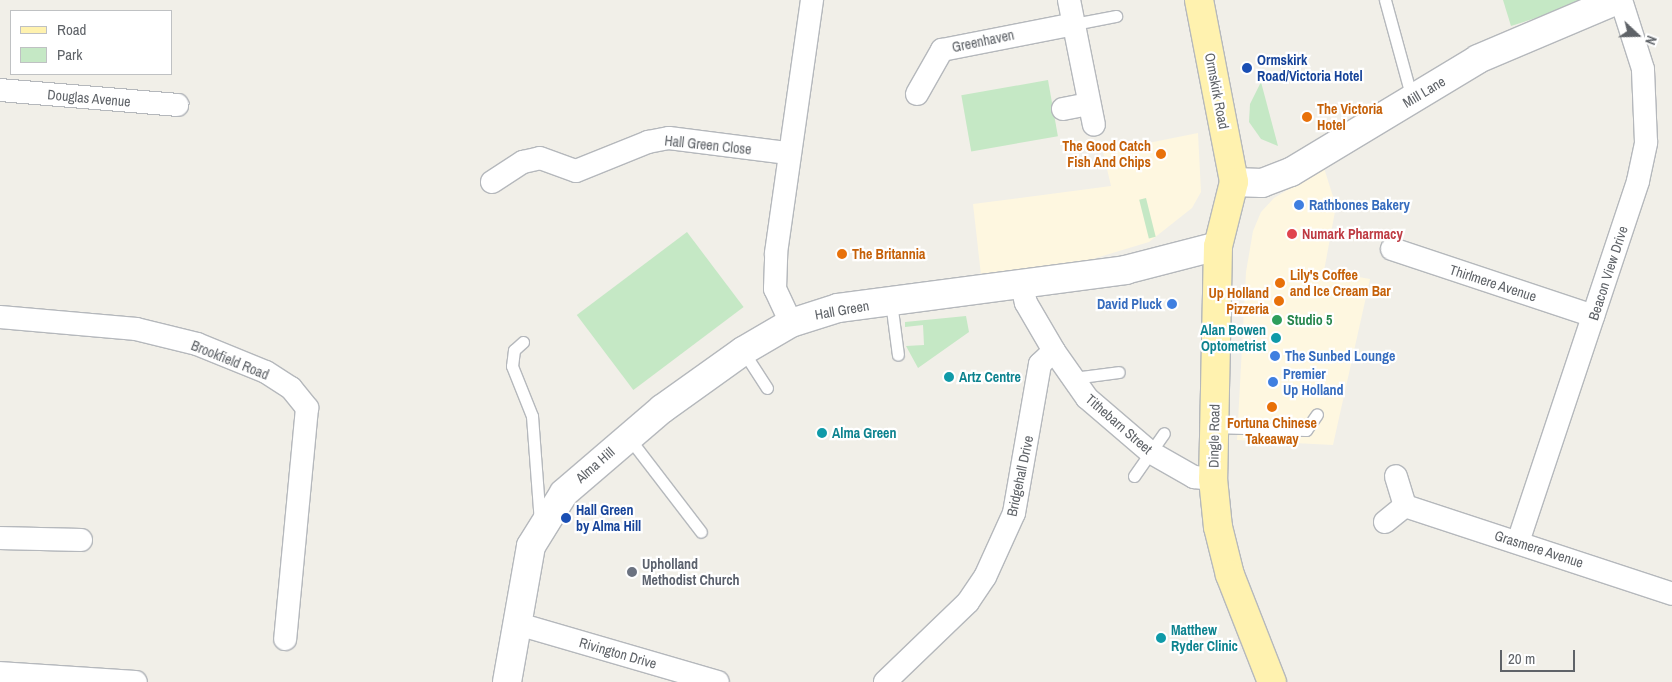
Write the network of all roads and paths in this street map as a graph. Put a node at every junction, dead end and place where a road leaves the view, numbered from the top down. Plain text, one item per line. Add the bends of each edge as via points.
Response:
1 (812, 0) edge
2 (1069, 0) edge
3 (1199, 0) edge
4 (1385, 0) edge
5 (1617, 0) edge
6 (1621, 0) edge
7 (1116, 16) dead end
8 (1074, 24) junction
9 (0, 90) edge
10 (917, 94) dead end
11 (1412, 99) junction
12 (178, 105) dead end
13 (1062, 108) dead end
14 (788, 154) junction
15 (492, 182) dead end
16 (1234, 182) junction
17 (1218, 246) junction
18 (1392, 249) dead end
19 (1022, 286) junction
20 (891, 302) junction
21 (1593, 316) junction
22 (0, 317) edge
23 (791, 323) junction
24 (523, 342) dead end
25 (743, 351) junction
26 (1054, 352) junction
27 (898, 355) dead end
28 (1119, 372) dead end
29 (1073, 378) junction
30 (767, 388) dead end
31 (1316, 414) dead end
32 (1214, 427) junction
33 (1164, 433) dead end
34 (628, 436) junction
35 (1150, 452) junction
36 (1134, 476) dead end
37 (1396, 476) dead end
38 (1213, 479) junction
39 (1405, 506) junction
40 (1385, 522) dead end
41 (541, 526) junction
42 (701, 532) dead end
43 (0, 538) edge
44 (81, 540) dead end
45 (1518, 542) junction
46 (1672, 594) edge
47 (518, 624) junction
48 (285, 639) dead end
49 (0, 673) edge
50 (62, 679) edge
51 (715, 681) edge
52 (136, 682) edge
53 (507, 682) edge
54 (885, 682) edge
55 (1272, 682) edge

1 - 14 street
2 - 8 street
3 - 16 main road, Ormskirk Road
4 - 11 lane
5 - 11 street, Mill Lane via 1478,59
6 - 21 street, Beacon View Drive via 1643,69 1646,142 1638,182
7 - 8 lane
8 - 10 street, Greenhaven via 942,50
8 - 13 street via 1091,114
9 - 12 street, Douglas Avenue
11 - 16 street, Mill Lane via 1291,172 1262,183
14 - 15 street, Hall Green Close via 669,138 648,142 576,171 540,158 523,162
14 - 23 street via 775,289
16 - 17 main road, Dingle Road
17 - 19 street, Hall Green via 1124,270
17 - 32 main road, Dingle Road
18 - 21 street, Thirlmere Avenue
19 - 20 street, Hall Green
19 - 26 street, Tithebarn Street via 1026,303
20 - 23 street, Hall Green via 838,308
20 - 27 lane
21 - 45 street, Beacon View Drive
22 - 48 street, Brookfield Road via 136,329 197,344 266,372 291,388 307,408
23 - 25 street, Alma Hill
24 - 41 lane via 514,350 512,366 532,416
25 - 30 lane
25 - 34 street, Alma Hill
26 - 29 street, Tithebarn Street
26 - 54 street, Bridgehall Drive via 1040,364 1020,487 997,553 968,602
28 - 29 lane
29 - 35 street, Tithebarn Street via 1087,398
31 - 32 lane via 1306,430
32 - 38 main road, Dingle Road
33 - 35 lane
34 - 41 street, Alma Hill via 564,493
34 - 42 lane
35 - 36 lane
35 - 38 street, Tithebarn Street via 1194,477
37 - 39 street
38 - 55 main road, Dingle Road via 1218,527 1230,575
39 - 40 street
39 - 45 street, Grasmere Avenue
41 - 47 street, Alma Hill via 531,546
43 - 44 street
45 - 46 street, Grasmere Avenue
47 - 51 street, Rivington Drive
47 - 53 street, Alma Hill
49 - 50 street
50 - 52 street

